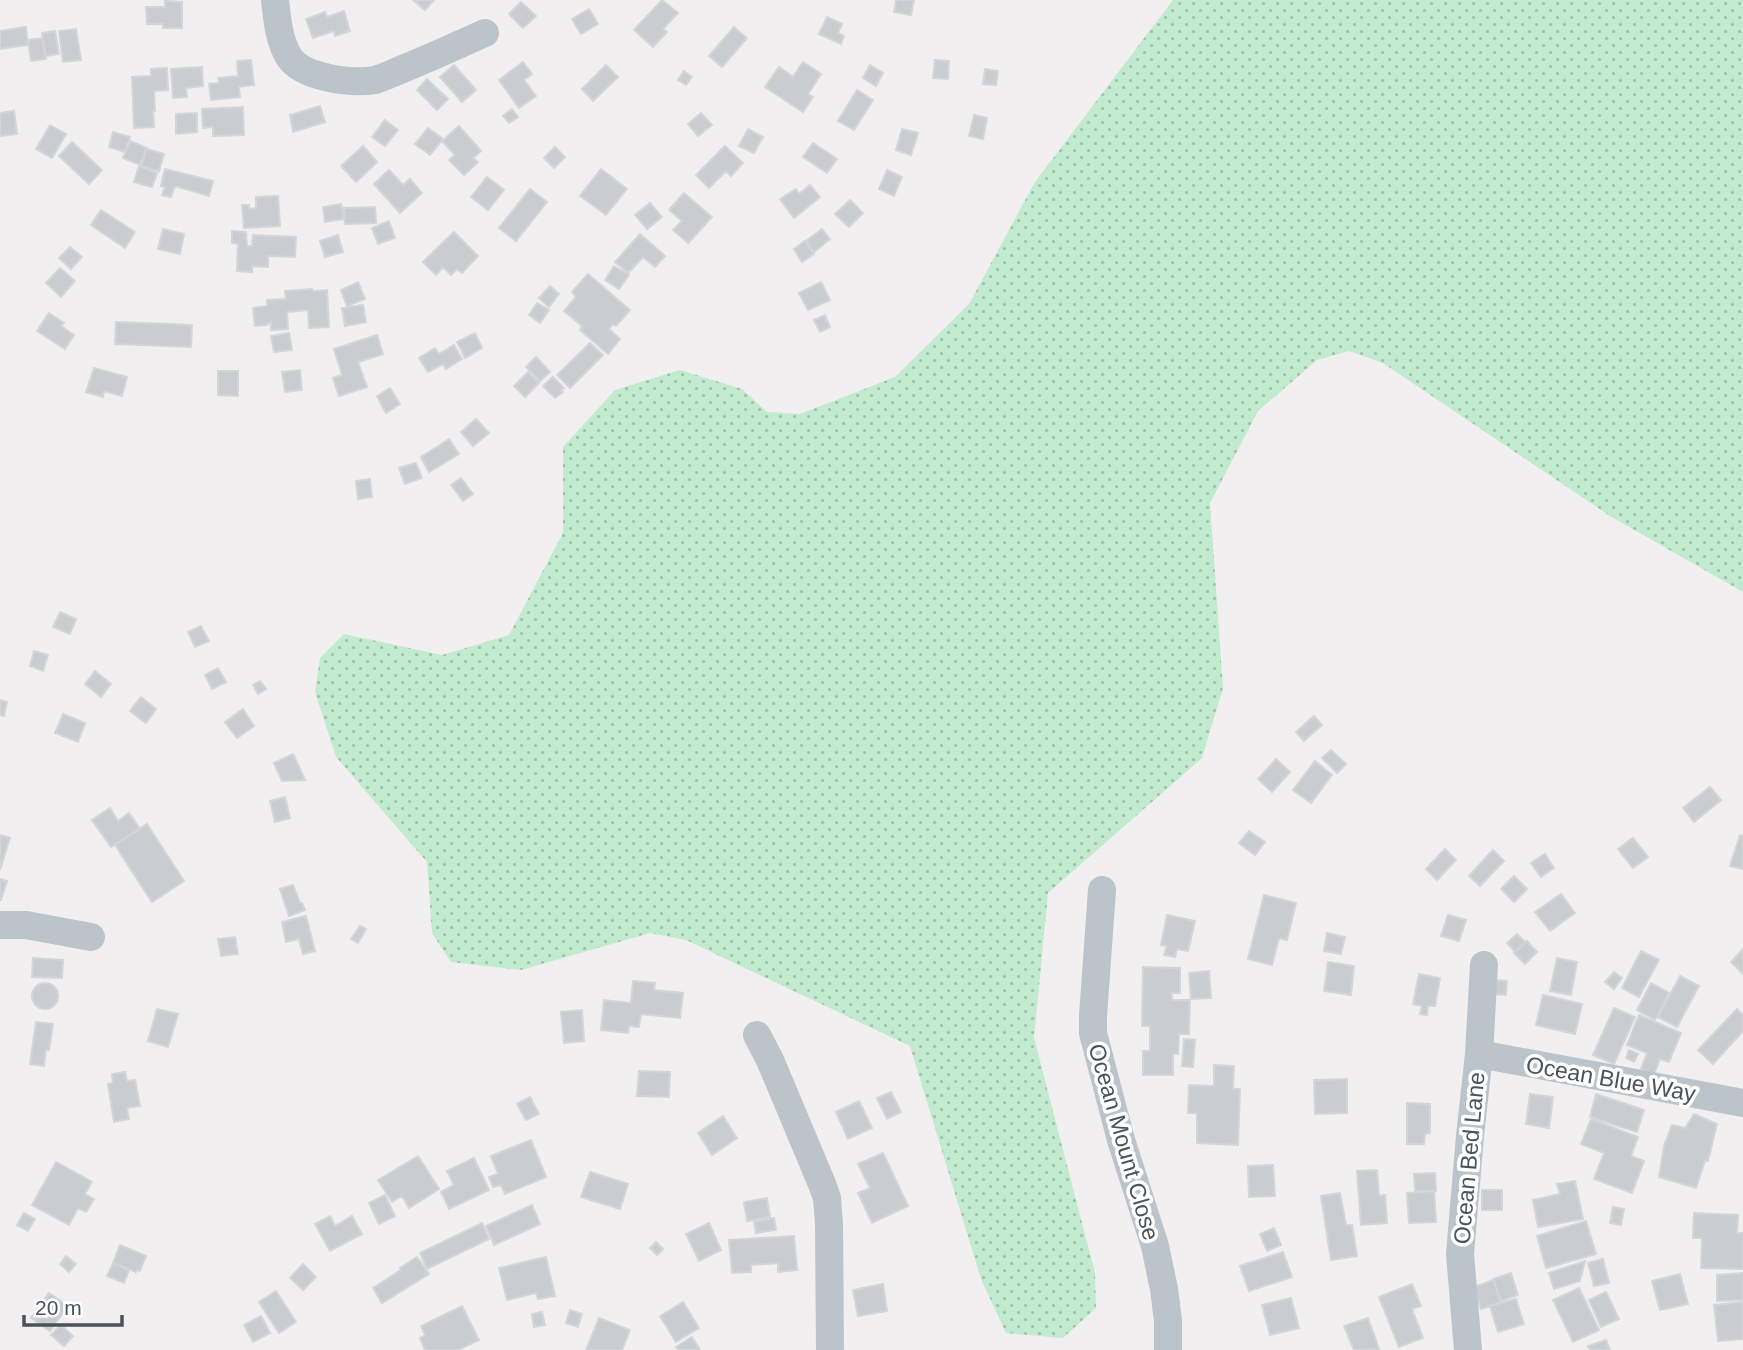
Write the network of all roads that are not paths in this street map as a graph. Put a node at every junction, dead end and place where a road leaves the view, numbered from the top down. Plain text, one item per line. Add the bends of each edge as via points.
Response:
1 (275, 0) edge
2 (485, 33) dead end
3 (1102, 890) dead end
4 (0, 925) edge
5 (91, 937) dead end
6 (1484, 965) dead end
7 (757, 1035) dead end
8 (1479, 1054) junction
9 (1743, 1103) edge
10 (830, 1350) edge
11 (1168, 1350) edge
12 (1468, 1350) edge

1 - 2 street via 279,32 289,57 320,77 376,79
3 - 11 street, Ocean Mount Close via 1093,1033 1155,1246 1168,1321
4 - 5 street
6 - 8 street, Ocean Bed Lane
7 - 10 street via 827,1198
8 - 9 street, Ocean Blue Way
8 - 12 street, Ocean Bed Lane via 1460,1254

